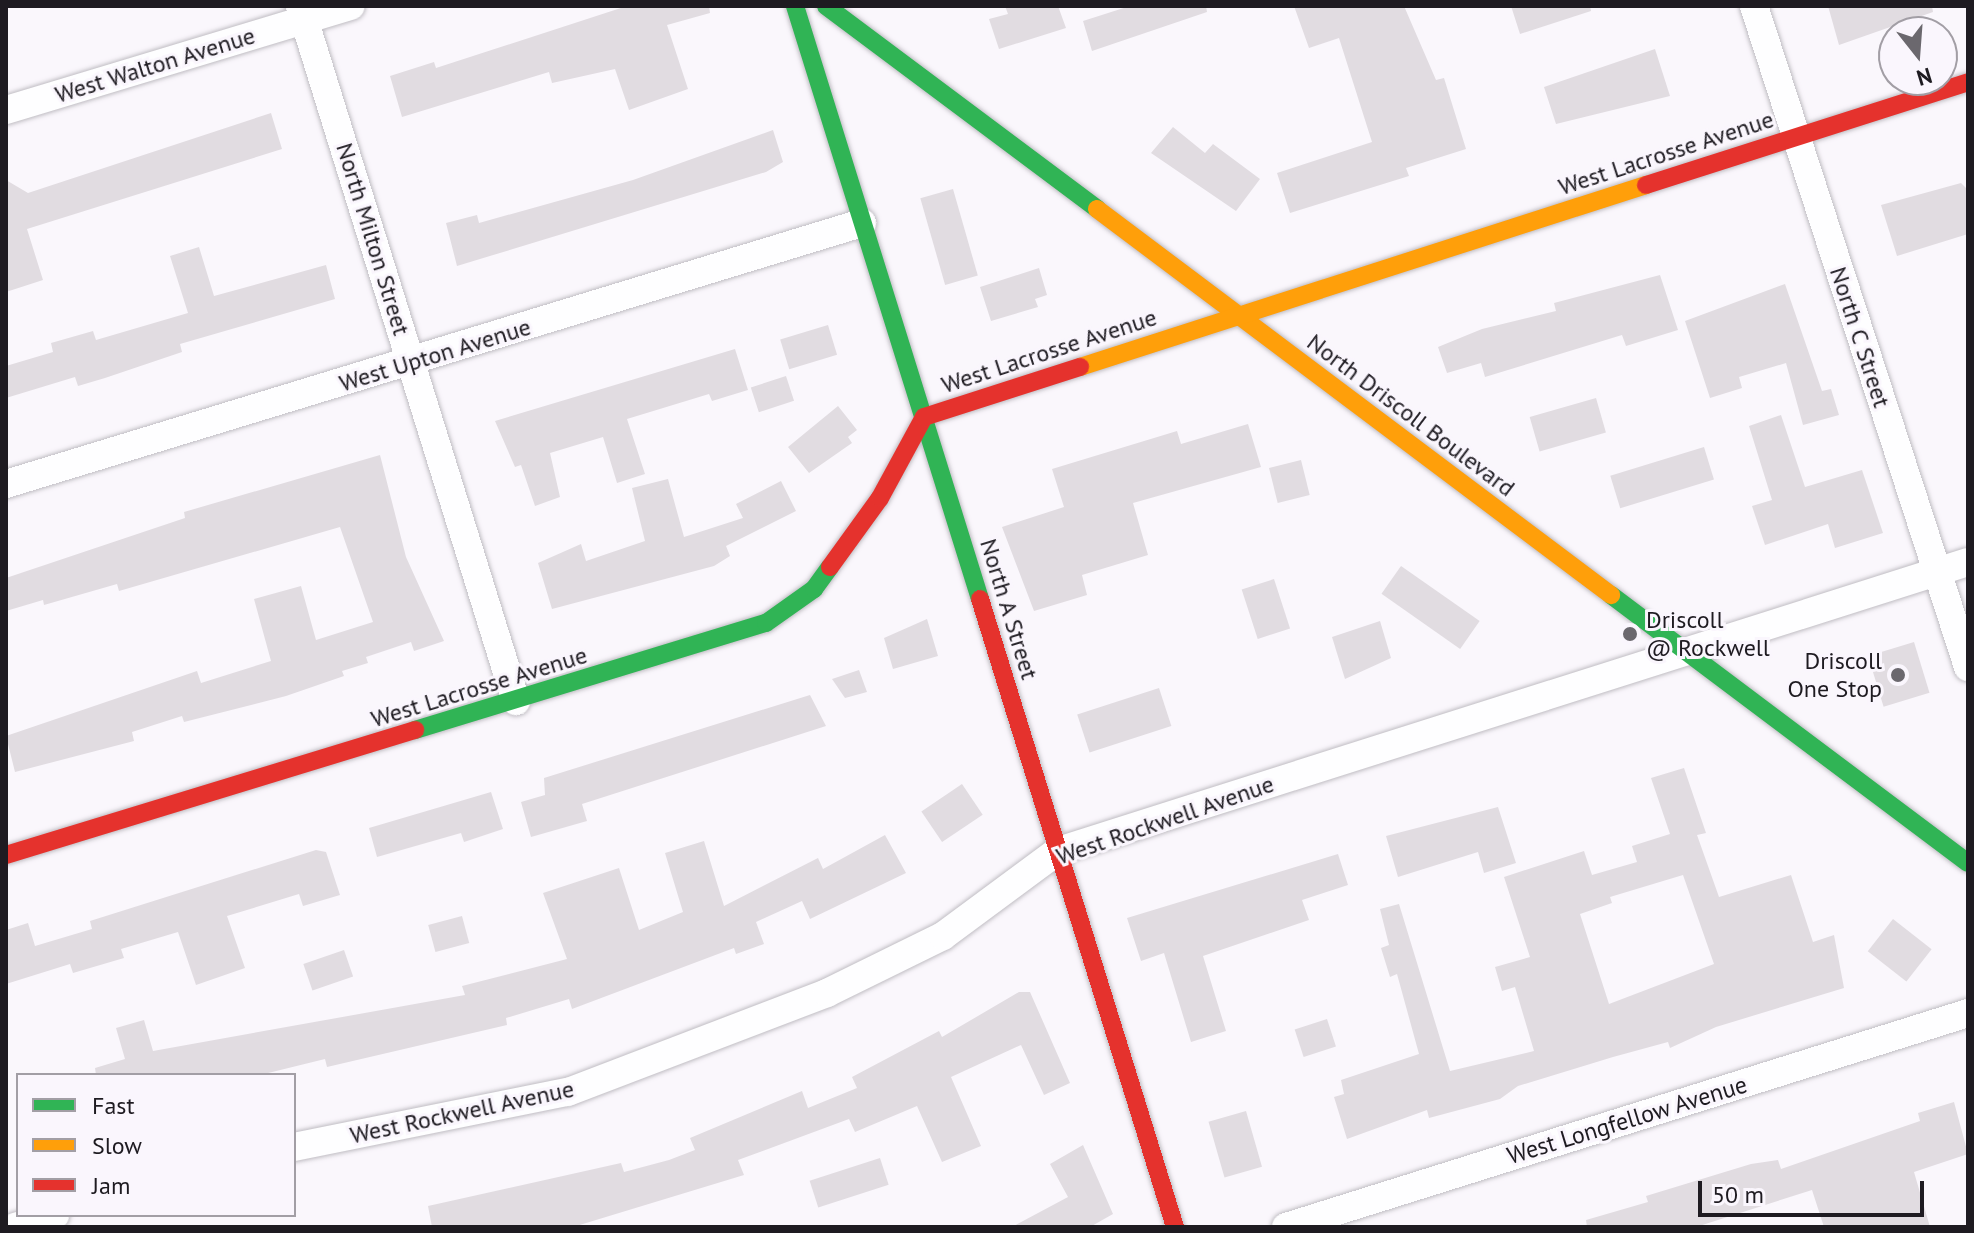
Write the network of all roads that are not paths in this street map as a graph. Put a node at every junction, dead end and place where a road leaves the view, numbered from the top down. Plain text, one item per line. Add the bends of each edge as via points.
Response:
1 (351, 6) edge
2 (795, 6) edge
3 (826, 6) edge
4 (1754, 6) edge
5 (302, 13) edge
6 (1968, 82) edge
7 (6, 110) edge
8 (1794, 137) junction
9 (862, 223) junction
10 (1237, 316) junction
11 (412, 362) junction
12 (924, 417) junction
13 (6, 484) edge
14 (1968, 562) edge
15 (1937, 571) junction
16 (1687, 651) junction
17 (1968, 667) edge
18 (516, 701) junction
19 (1058, 851) junction
20 (6, 855) edge
21 (1968, 863) edge
22 (1968, 1013) edge
23 (296, 1147) edge
24 (48, 1217) edge
25 (15, 1227) edge
26 (1175, 1227) edge
27 (1286, 1227) edge

1 - 5 street, West Walton Avenue
2 - 9 street, North A Street
3 - 10 street, North Driscoll Boulevard
4 - 8 street, North C Street
5 - 7 street, West Walton Avenue
5 - 11 street, North Milton Street
6 - 8 street, West Lacrosse Avenue
8 - 10 street, West Lacrosse Avenue
8 - 15 street, North C Street
9 - 11 street, West Upton Avenue
9 - 12 street, North A Street
10 - 12 street, West Lacrosse Avenue
10 - 16 street, North Driscoll Boulevard
11 - 13 street, West Upton Avenue
11 - 18 street, North Milton Street
12 - 18 street, West Lacrosse Avenue via 880,498 814,589 766,623
12 - 19 street, North A Street
14 - 15 street, West Rockwell Avenue
15 - 16 street, West Rockwell Avenue
15 - 17 street, North C Street
16 - 19 street, West Rockwell Avenue
16 - 21 street, North Driscoll Boulevard
18 - 20 street, West Lacrosse Avenue
19 - 23 street, West Rockwell Avenue via 943,936 703,1043 568,1092
19 - 26 street, North A Street
22 - 27 street, West Longfellow Avenue
24 - 25 street

